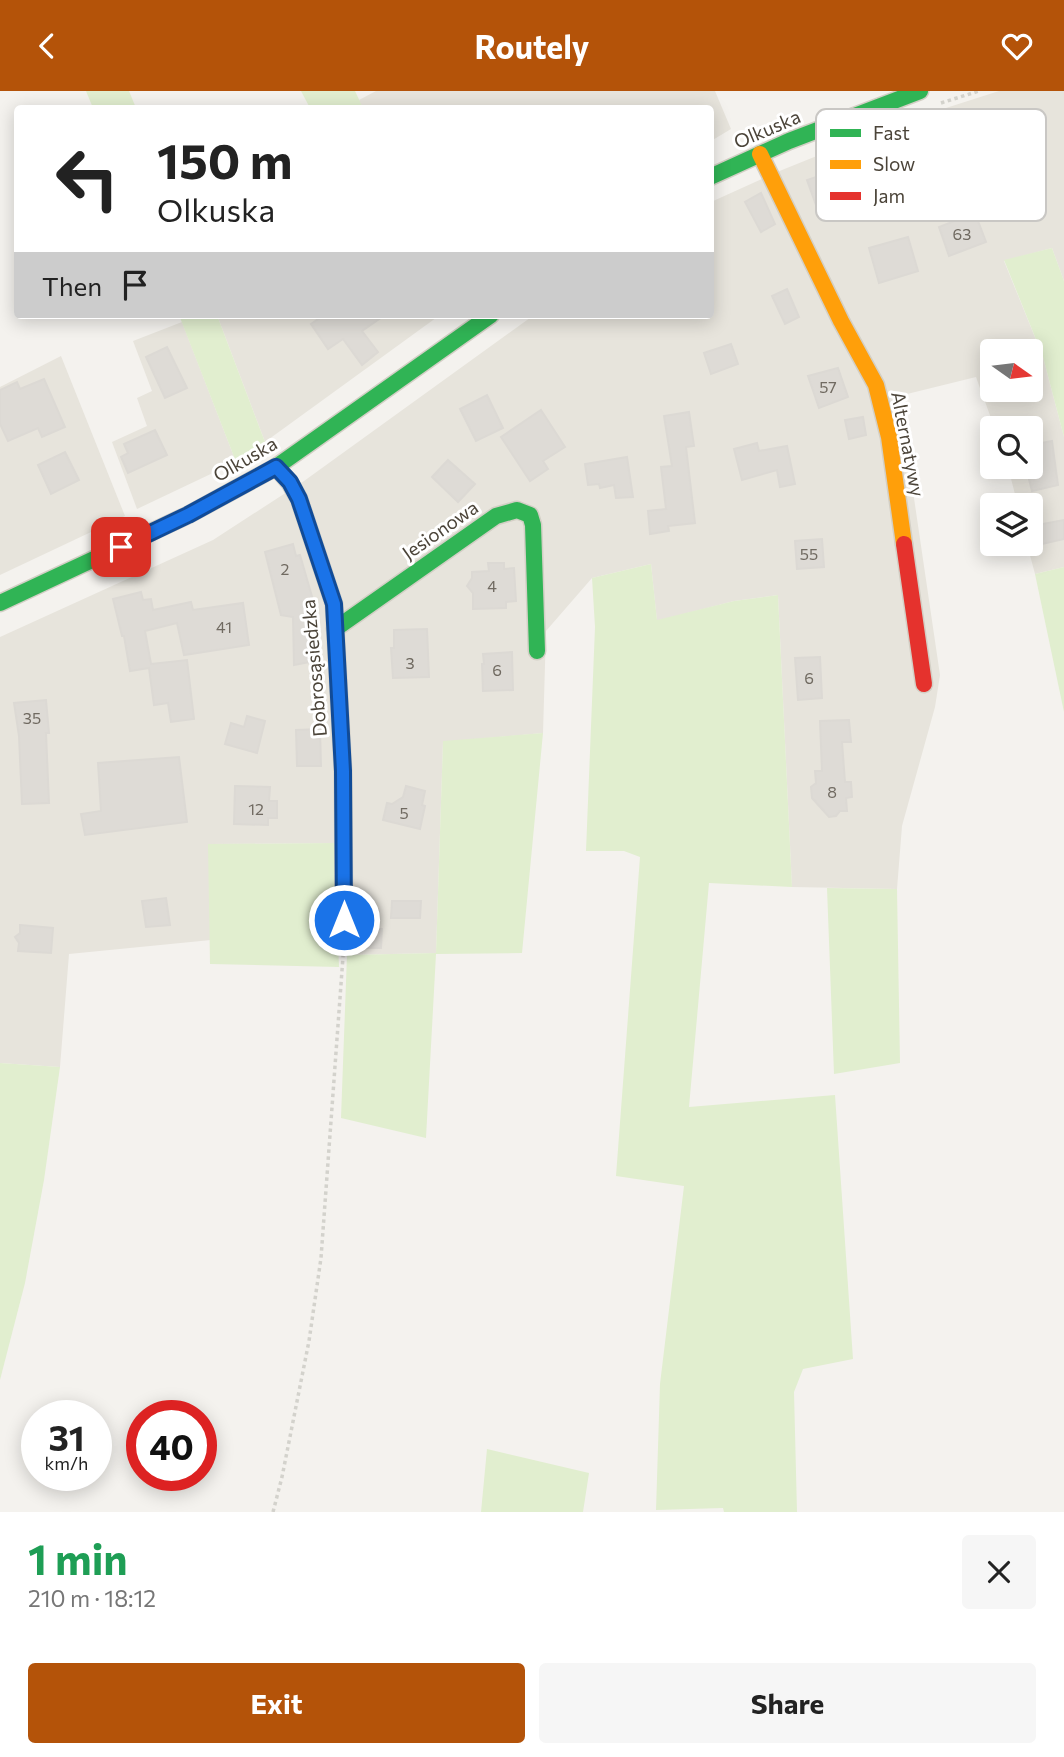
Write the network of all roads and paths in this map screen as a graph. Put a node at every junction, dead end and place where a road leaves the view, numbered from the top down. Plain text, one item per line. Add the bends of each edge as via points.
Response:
1 (920, 91) edge
2 (874, 109) edge
3 (816, 132) edge
4 (760, 154) junction
5 (714, 175) edge
6 (485, 319) edge
7 (276, 467) junction
8 (0, 603) edge
9 (335, 629) junction
10 (537, 652) dead end
11 (924, 684) dead end
12 (344, 920) joint
13 (273, 1512) edge

1 - 2 street, Olkuska
3 - 4 street, Olkuska
4 - 5 street, Olkuska
4 - 11 street, Alternatywy via 876,385 889,437
6 - 7 street, Olkuska
7 - 8 street, Olkuska via 188,515
7 - 9 street, Dobrosąsiedzka via 299,499 334,604
9 - 10 street, Jesionowa via 496,516 523,510 533,525
9 - 12 street, Dobrosąsiedzka via 343,771
12 - 13 path via 321,1258 309,1341

